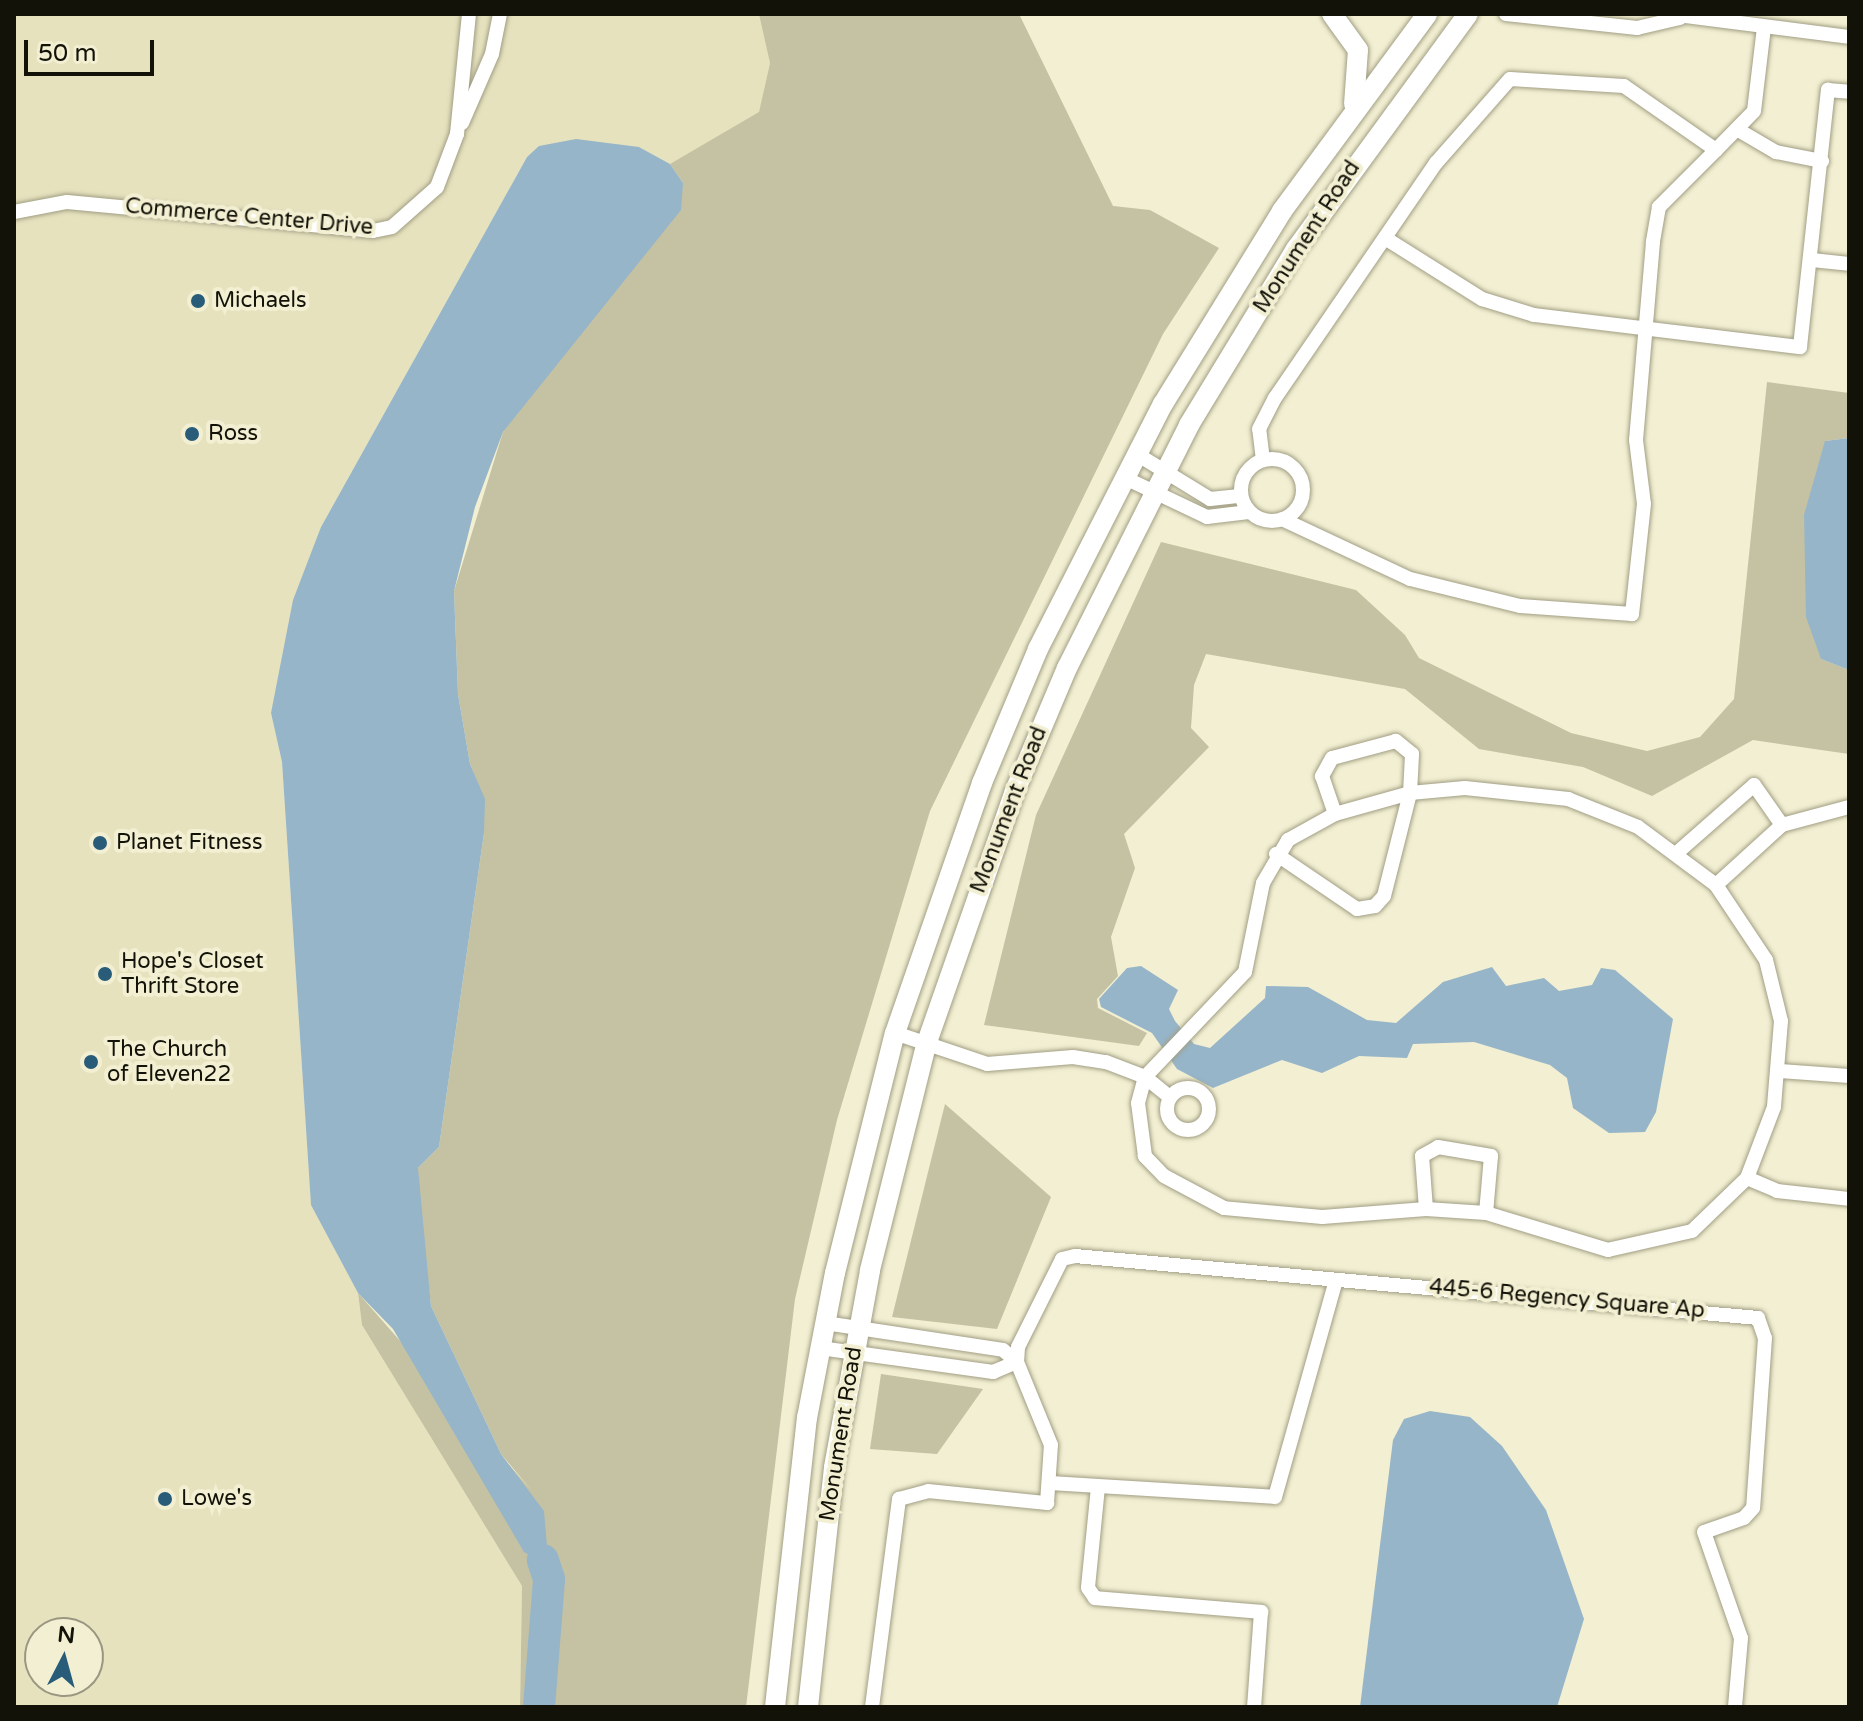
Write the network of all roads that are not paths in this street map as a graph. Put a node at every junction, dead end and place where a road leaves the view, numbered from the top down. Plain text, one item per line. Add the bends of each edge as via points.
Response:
1 (461, 14) edge
2 (469, 14) edge
3 (500, 14) edge
4 (1332, 14) edge
5 (1427, 14) edge
6 (1468, 14) edge
7 (1506, 14) edge
8 (1675, 16) edge
9 (1764, 27) junction
10 (467, 32) junction
11 (1849, 37) edge
12 (1849, 92) edge
13 (1353, 109) junction
14 (1740, 131) junction
15 (457, 134) junction
16 (1716, 150) junction
17 (1822, 161) junction
18 (14, 212) edge
19 (1385, 238) junction
20 (1812, 260) junction
21 (1849, 264) edge
22 (1645, 332) junction
23 (1135, 453) junction
24 (1263, 460) junction
25 (1164, 470) junction
26 (1123, 477) junction
27 (1151, 494) junction
28 (1240, 496) junction
29 (1249, 512) junction
30 (1282, 519) junction
31 (1410, 793) junction
32 (1849, 807) edge
33 (1335, 814) junction
34 (1782, 825) junction
35 (1679, 851) junction
36 (1276, 854) junction
37 (1716, 885) junction
38 (895, 1033) junction
39 (926, 1045) junction
40 (1780, 1071) junction
41 (1849, 1076) edge
42 (1145, 1077) junction
43 (1170, 1097) dead end
44 (1747, 1178) junction
45 (1849, 1199) edge
46 (1426, 1209) junction
47 (1486, 1213) junction
48 (1336, 1280) junction
49 (825, 1323) junction
50 (858, 1329) junction
51 (937, 1341) junction
52 (820, 1348) junction
53 (853, 1353) junction
54 (1017, 1362) junction
55 (934, 1364) junction
56 (1049, 1483) junction
57 (1098, 1487) junction
58 (775, 1707) edge
59 (808, 1707) edge
60 (872, 1707) edge
61 (1254, 1707) edge
62 (1735, 1707) edge

1 - 10 street
2 - 10 street, Commerce Center Drive
3 - 15 street via 492,54
4 - 13 main road via 1358,50
5 - 13 main road, Monument Road
6 - 25 main road, Monument Road via 1296,249
7 - 8 street via 1637,28
8 - 9 street
9 - 11 street
9 - 14 street via 1754,111
10 - 15 street, Commerce Center Drive
12 - 17 street via 1828,90
13 - 23 main road, Monument Road via 1211,321
14 - 16 street
14 - 17 street via 1776,152
15 - 18 street, Commerce Center Drive via 437,187 418,211 373,231 67,202
16 - 19 street via 1624,86 1510,79 1436,163
16 - 22 street via 1659,207
17 - 20 street
19 - 22 street via 1482,299
19 - 24 street via 1275,398 1259,429
20 - 21 street
20 - 22 street via 1800,347
22 - 30 street via 1636,440 1644,504 1632,614 1520,606 1410,579
23 - 25 street
23 - 26 main road, Monument Road
24 - 28 street via 1247,471
24 - 30 street via 1290,465 1301,481 1297,508
25 - 27 main road, Monument Road
25 - 28 street via 1210,499
26 - 27 street
26 - 38 main road, Monument Road via 1005,724
27 - 29 street via 1207,517
27 - 39 main road, Monument Road via 1015,791
28 - 29 street
29 - 30 street
31 - 33 street
31 - 33 street via 1412,754 1396,741 1332,758 1322,776
31 - 35 street via 1541,793 1598,809
31 - 36 street via 1375,906 1357,909
32 - 34 street
33 - 36 street
34 - 35 street via 1754,785
34 - 37 street
35 - 37 street
36 - 42 street via 1245,972 1163,1052
37 - 40 street via 1776,985
38 - 39 street
38 - 49 main road, Monument Road
39 - 42 street via 987,1064 1073,1057
39 - 50 main road, Monument Road
40 - 41 street
40 - 44 street
42 - 43 street
42 - 46 street via 1138,1103 1145,1156 1193,1194 1224,1208 1322,1217
44 - 45 street via 1777,1191
44 - 47 street via 1692,1231 1637,1249 1569,1244
46 - 47 street
46 - 47 street via 1422,1156 1438,1147 1491,1156
48 - 54 street, 445-6 Regency Square Ap via 1062,1259
48 - 57 street via 1275,1497
48 - 62 street, 445-6 Regency Square Ap via 1758,1318 1765,1338 1753,1508 1744,1518 1704,1532 1741,1638
49 - 50 street
49 - 52 main road, Monument Road
50 - 51 street
50 - 53 main road, Monument Road
51 - 54 street via 1003,1350
51 - 55 street
52 - 53 street
52 - 58 main road, Monument Road
53 - 55 street
53 - 59 main road, Monument Road
54 - 55 street via 993,1372
54 - 56 street via 1051,1445
56 - 57 street
56 - 60 street via 1047,1503 928,1491 899,1499
57 - 61 street via 1088,1588 1095,1598 1261,1612

